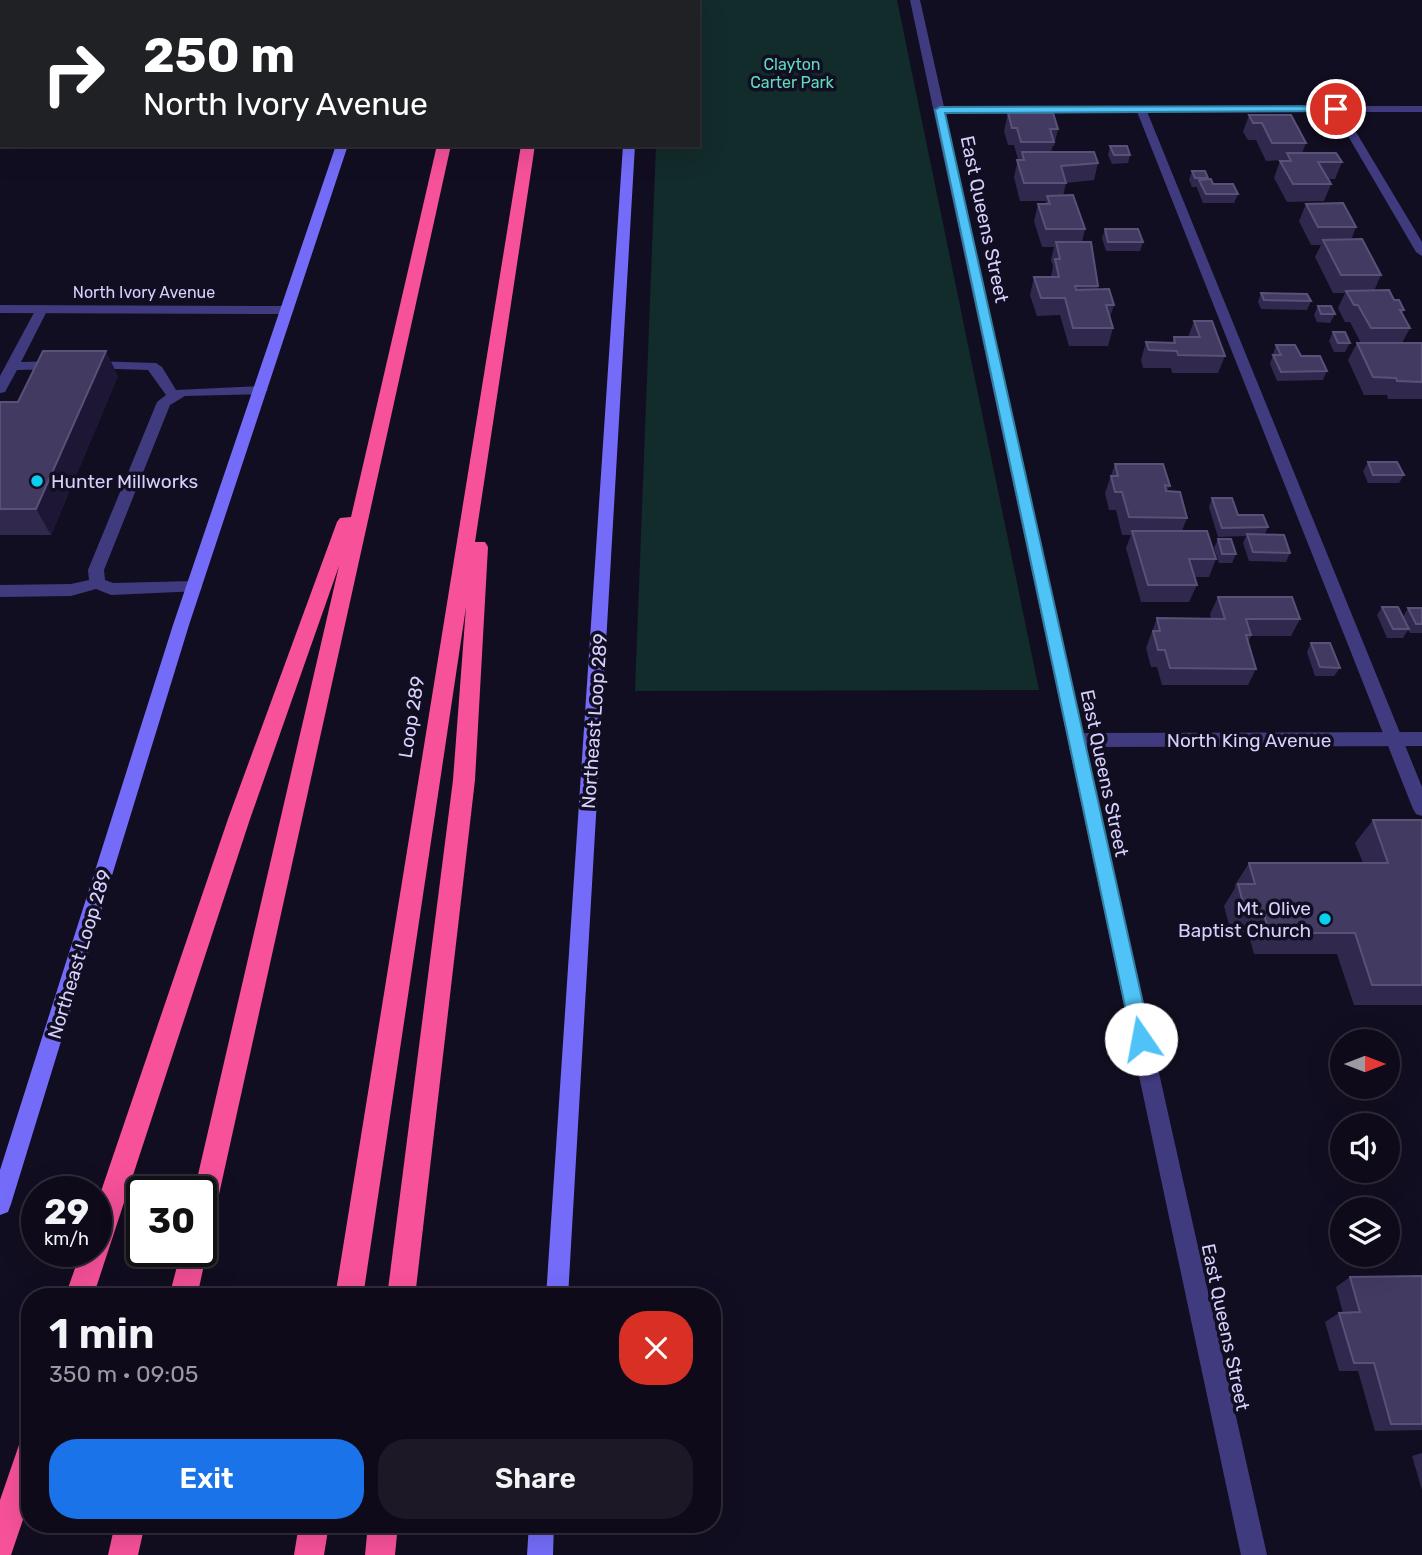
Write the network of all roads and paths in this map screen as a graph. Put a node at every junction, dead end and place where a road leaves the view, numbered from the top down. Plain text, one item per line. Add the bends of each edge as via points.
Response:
1 (915, 0) edge
2 (1141, 109) junction
3 (1336, 109) junction
4 (1422, 109) edge
5 (940, 110) junction
6 (341, 147) edge
7 (444, 147) edge
8 (528, 147) edge
9 (629, 147) edge
10 (1422, 252) edge
11 (0, 309) edge
12 (43, 309) junction
13 (288, 310) junction
14 (13, 366) junction
15 (0, 389) edge
16 (261, 390) junction
17 (173, 396) junction
18 (487, 414) junction
19 (376, 441) junction
20 (97, 583) junction
21 (194, 587) junction
22 (0, 591) edge
23 (1394, 739) junction
24 (1422, 739) edge
25 (1076, 740) junction
26 (1422, 809) edge
27 (6, 1167) edge
28 (210, 1176) edge
29 (112, 1198) edge
30 (0, 1204) edge
31 (89, 1267) edge
32 (190, 1267) edge
33 (82, 1288) edge
34 (185, 1288) edge
35 (350, 1288) edge
36 (402, 1288) edge
37 (558, 1288) edge
38 (21, 1480) edge
39 (128, 1533) edge
40 (313, 1533) edge
41 (382, 1533) edge
42 (541, 1533) edge
43 (0, 1546) edge
44 (123, 1555) edge
45 (309, 1555) edge
46 (380, 1555) edge
47 (540, 1555) edge
48 (1254, 1555) edge

1 - 5 street, East Queens Street
2 - 3 street
2 - 5 street
2 - 23 street
3 - 4 street
3 - 10 street
5 - 25 street, East Queens Street
6 - 13 main road, Northeast Loop 289
7 - 19 highway
8 - 18 highway, Loop 289
9 - 37 main road, Northeast Loop 289
11 - 12 street, North Ivory Avenue
12 - 13 street, North Ivory Avenue
12 - 14 street
13 - 16 main road, Northeast Loop 289
14 - 15 street
14 - 17 street via 143,364 157,370
16 - 17 street
16 - 21 main road, Northeast Loop 289
17 - 20 street via 164,402 96,570
18 - 35 highway, Loop 289
18 - 36 highway via 464,780
19 - 28 highway
19 - 29 highway via 239,819
20 - 21 street via 111,589
20 - 22 street via 71,590
21 - 27 main road, Northeast Loop 289
23 - 24 street, North King Avenue
23 - 25 street, North King Avenue
23 - 26 street
25 - 48 street, East Queens Street
27 - 30 main road, Northeast Loop 289
31 - 33 highway
32 - 34 highway
38 - 43 highway
39 - 44 highway
40 - 45 highway
41 - 46 highway
42 - 47 main road

